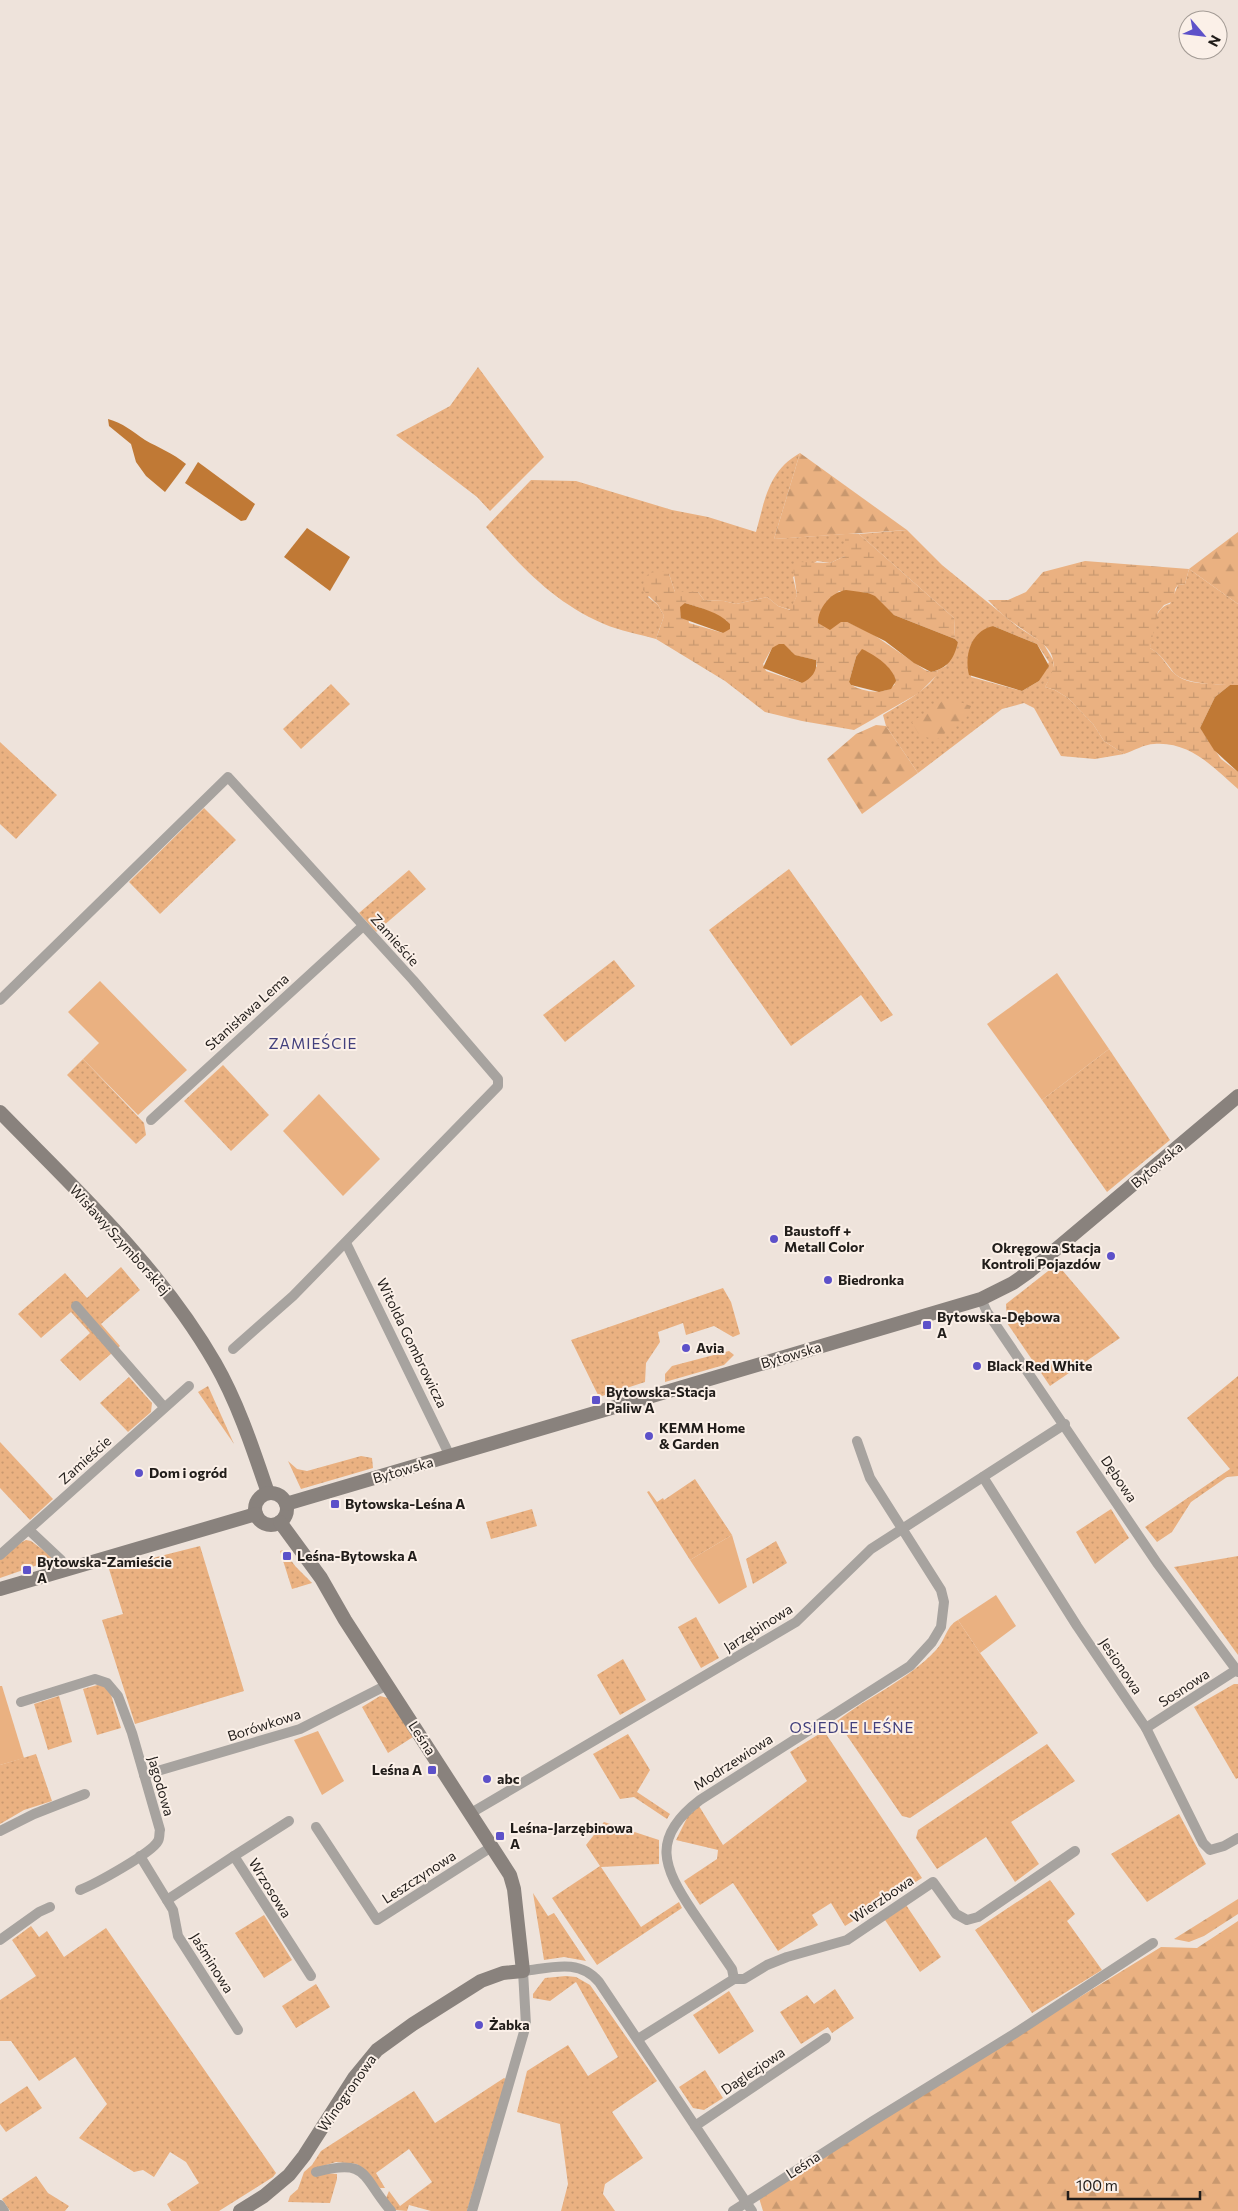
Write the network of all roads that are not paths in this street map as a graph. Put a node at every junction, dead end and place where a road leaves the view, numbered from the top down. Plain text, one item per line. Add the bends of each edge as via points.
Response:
1 (363, 926) junction
2 (0, 1000) edge
3 (1238, 1096) edge
4 (0, 1112) edge
5 (151, 1120) dead end
6 (346, 1243) junction
7 (982, 1299) junction
8 (76, 1306) dead end
9 (233, 1349) dead end
10 (188, 1386) dead end
11 (164, 1407) junction
12 (1065, 1424) junction
13 (857, 1441) dead end
14 (450, 1456) junction
15 (983, 1477) junction
16 (268, 1493) junction
17 (286, 1504) junction
18 (256, 1514) junction
19 (280, 1522) junction
20 (902, 1528) junction
21 (29, 1530) junction
22 (0, 1555) edge
23 (64, 1569) junction
24 (0, 1589) edge
25 (1237, 1671) edge
26 (387, 1685) junction
27 (21, 1702) dead end
28 (1146, 1728) junction
29 (144, 1775) junction
30 (85, 1794) dead end
31 (471, 1813) junction
32 (289, 1821) dead end
33 (316, 1827) dead end
34 (0, 1831) edge
35 (1238, 1838) edge
36 (493, 1846) junction
37 (1075, 1851) dead end
38 (140, 1856) junction
39 (234, 1856) junction
40 (80, 1890) dead end
41 (167, 1900) junction
42 (50, 1907) dead end
43 (0, 1940) edge
44 (1153, 1943) dead end
45 (523, 1970) junction
46 (310, 1976) dead end
47 (734, 1979) junction
48 (238, 2030) dead end
49 (826, 2038) dead end
50 (638, 2039) junction
51 (695, 2126) junction
52 (316, 2172) dead end
53 (746, 2202) junction
54 (0, 2205) edge
55 (4, 2211) edge
56 (240, 2211) edge
57 (391, 2211) edge
58 (472, 2211) edge
59 (734, 2211) edge
60 (752, 2211) edge

1 - 2 street, Zamieście via 228,777
1 - 5 street, Stanisława Lema
1 - 6 street, Zamieście via 498,1079 498,1086
3 - 7 main road, Bytowska via 1030,1270
4 - 16 main road, Wisławy Szymborskiej via 125,1241 170,1293 215,1364 242,1420
6 - 9 street, Zamieście
6 - 14 street, Witolda Gombrowicza
7 - 12 street, Dębowa via 987,1312
7 - 14 main road, Bytowska
8 - 11 street
10 - 11 street, Zamieście
11 - 21 street, Zamieście
12 - 15 street, Jarzębinowa
12 - 25 street, Dębowa via 1157,1563
13 - 20 street, Modrzewiowa via 870,1478
14 - 17 main road, Bytowska
15 - 20 street, Jarzębinowa
15 - 28 street, Jesionowa
16 - 17 main road via 279,1495
16 - 18 main road via 257,1500
17 - 19 main road via 286,1515
18 - 19 main road via 266,1524
18 - 23 main road
19 - 26 main road, Leśna via 321,1578
20 - 31 street, Jarzębinowa via 860,1557 796,1622
20 - 47 street, Modrzewiowa via 941,1590 944,1615 932,1642 898,1675 700,1800 680,1817 670,1833 667,1853 670,1875 732,1970
21 - 22 street, Zamieście
21 - 23 street via 61,1560
23 - 24 main road
25 - 28 street, Sosnowa
26 - 29 street, Borówkowa via 300,1729
26 - 31 main road, Leśna
27 - 29 street, Jagodowa via 95,1680 107,1683 118,1696
28 - 35 street, Jesionowa via 1203,1843 1210,1850
29 - 38 street, Jagodowa via 160,1830 159,1840
30 - 34 street
31 - 36 main road, Leśna
32 - 39 street
33 - 36 street, Leszczynowa via 377,1920
36 - 45 main road, Leśna via 514,1884
37 - 47 street, Wierzbowa via 978,1917 967,1920 956,1914 933,1882 846,1940 787,1957 744,1979
38 - 40 street, Jagodowa
38 - 41 street, Jaśminowa
39 - 41 street, Wrzosowa
39 - 46 street, Wrzosowa
41 - 48 street, Jaśminowa via 173,1910 178,1936
42 - 43 street
44 - 53 street, Leśna
45 - 50 street via 573,1966 586,1970 599,1982
45 - 56 main road, Winogronowa via 482,1981 377,2050 354,2078 289,2174
45 - 58 street, Leśna via 526,2025
47 - 50 street
49 - 51 street, Daglezjowa
50 - 51 street
51 - 53 street
52 - 57 street via 341,2166 355,2168
53 - 59 street, Leśna
53 - 60 street
54 - 55 street

